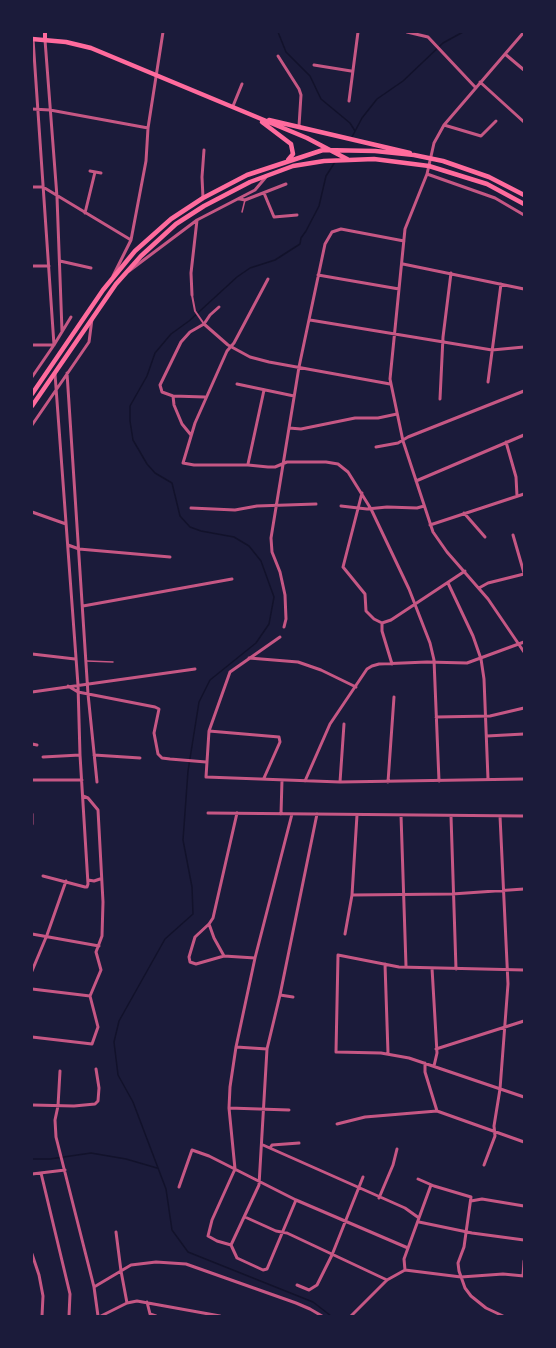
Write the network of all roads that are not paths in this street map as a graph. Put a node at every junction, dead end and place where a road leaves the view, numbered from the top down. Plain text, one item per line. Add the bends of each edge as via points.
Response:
1 (33, 32) edge
2 (45, 32) edge
3 (163, 32) edge
4 (357, 32) edge
5 (407, 32) edge
6 (525, 32) edge
7 (32, 39) edge
8 (45, 40) junction
9 (505, 53) junction
10 (278, 56) dead end
11 (314, 65) dead end
12 (525, 70) edge
13 (351, 71) junction
14 (156, 75) junction
15 (480, 82) junction
16 (242, 84) dead end
17 (476, 88) junction
18 (349, 101) dead end
19 (232, 108) junction
20 (32, 109) edge
21 (38, 109) junction
22 (50, 110) junction
23 (255, 117) junction
24 (496, 121) dead end
25 (525, 122) edge
26 (444, 125) junction
27 (299, 126) junction
28 (148, 128) junction
29 (330, 149) junction
30 (204, 150) dead end
31 (336, 151) junction
32 (414, 155) junction
33 (431, 158) junction
34 (347, 159) junction
35 (287, 161) junction
36 (429, 166) junction
37 (90, 171) dead end
38 (95, 172) junction
39 (101, 173) dead end
40 (427, 174) junction
41 (268, 176) junction
42 (286, 184) dead end
43 (32, 187) edge
44 (43, 187) junction
45 (264, 193) junction
46 (525, 195) edge
47 (57, 197) junction
48 (203, 198) junction
49 (238, 199) junction
50 (245, 200) junction
51 (525, 204) edge
52 (242, 212) dead end
53 (85, 213) junction
54 (297, 215) dead end
55 (525, 215) edge
56 (197, 220) junction
57 (131, 240) junction
58 (404, 241) junction
59 (60, 261) junction
60 (403, 264) junction
61 (32, 266) edge
62 (49, 266) junction
63 (91, 268) dead end
64 (125, 273) junction
65 (451, 273) junction
66 (318, 275) junction
67 (268, 279) dead end
68 (111, 280) junction
69 (501, 284) junction
70 (525, 289) edge
71 (400, 290) junction
72 (192, 295) joint
73 (219, 307) dead end
74 (71, 317) dead end
75 (92, 318) junction
76 (309, 320) junction
77 (204, 324) junction
78 (62, 331) junction
79 (394, 335) junction
80 (443, 340) junction
81 (32, 345) edge
82 (54, 345) junction
83 (231, 347) junction
84 (525, 347) edge
85 (492, 350) junction
86 (299, 367) junction
87 (55, 372) junction
88 (68, 373) junction
89 (32, 377) edge
90 (488, 382) dead end
91 (237, 384) dead end
92 (390, 384) junction
93 (56, 389) junction
94 (264, 390) junction
95 (525, 391) edge
96 (32, 394) edge
97 (173, 396) junction
98 (294, 396) junction
99 (206, 397) junction
100 (440, 399) dead end
101 (32, 406) edge
102 (397, 414) junction
103 (32, 425) edge
104 (289, 428) junction
105 (190, 435) junction
106 (525, 435) edge
107 (404, 441) junction
108 (506, 442) junction
109 (376, 447) dead end
110 (283, 464) junction
111 (248, 465) junction
112 (416, 481) junction
113 (362, 493) junction
114 (525, 494) edge
115 (517, 496) junction
116 (316, 504) dead end
117 (278, 505) junction
118 (341, 506) dead end
119 (424, 506) junction
120 (191, 508) dead end
121 (357, 508) junction
122 (371, 509) junction
123 (32, 512) edge
124 (464, 513) junction
125 (66, 524) junction
126 (430, 525) junction
127 (513, 534) dead end
128 (485, 537) dead end
129 (67, 544) junction
130 (79, 549) junction
131 (170, 557) dead end
132 (465, 571) junction
133 (524, 574) edge
134 (232, 579) dead end
135 (448, 583) junction
136 (479, 588) junction
137 (415, 604) junction
138 (83, 606) junction
139 (382, 623) junction
140 (284, 627) dead end
141 (280, 637) dead end
142 (525, 642) edge
143 (519, 644) junction
144 (525, 652) edge
145 (32, 654) edge
146 (248, 658) junction
147 (75, 659) junction
148 (481, 659) junction
149 (86, 661) junction
150 (113, 662) dead end
151 (434, 662) junction
152 (392, 664) junction
153 (195, 669) dead end
154 (88, 684) junction
155 (78, 685) junction
156 (68, 686) junction
157 (356, 687) junction
158 (32, 692) edge
159 (78, 692) junction
160 (88, 694) junction
161 (394, 697) dead end
162 (525, 708) edge
163 (485, 716) junction
164 (436, 717) junction
165 (344, 724) dead end
166 (209, 731) junction
167 (525, 734) edge
168 (486, 736) junction
169 (32, 744) edge
170 (37, 745) dead end
171 (80, 754) junction
172 (94, 755) junction
173 (43, 758) dead end
174 (140, 759) dead end
175 (206, 762) junction
176 (263, 779) junction
177 (488, 779) junction
178 (525, 779) edge
179 (32, 780) edge
180 (82, 780) junction
181 (282, 780) junction
182 (305, 781) junction
183 (439, 781) junction
184 (97, 782) dead end
185 (340, 782) junction
186 (388, 782) junction
187 (83, 796) junction
188 (281, 812) junction
189 (208, 813) dead end
190 (237, 813) junction
191 (32, 814) edge
192 (292, 814) junction
193 (316, 814) junction
194 (357, 815) junction
195 (401, 815) junction
196 (451, 816) junction
197 (500, 816) junction
198 (525, 816) edge
199 (32, 824) edge
200 (43, 876) dead end
201 (100, 879) junction
202 (88, 880) junction
203 (66, 881) junction
204 (525, 889) edge
205 (502, 891) junction
206 (452, 894) junction
207 (352, 895) junction
208 (403, 895) junction
209 (209, 924) junction
210 (32, 934) edge
211 (345, 934) dead end
212 (47, 935) junction
213 (99, 946) junction
214 (224, 956) junction
215 (255, 958) junction
216 (385, 964) junction
217 (406, 967) junction
218 (432, 968) junction
219 (456, 969) junction
220 (508, 970) junction
221 (525, 970) edge
222 (32, 971) edge
223 (32, 989) edge
224 (280, 995) junction
225 (90, 996) junction
226 (293, 997) dead end
227 (525, 1021) edge
228 (505, 1026) junction
229 (32, 1037) edge
230 (236, 1047) junction
231 (267, 1049) junction
232 (436, 1049) junction
233 (388, 1053) junction
234 (425, 1063) junction
235 (434, 1066) junction
236 (96, 1069) dead end
237 (60, 1071) dead end
238 (500, 1089) junction
239 (525, 1097) edge
240 (32, 1105) edge
241 (58, 1106) junction
242 (229, 1108) junction
243 (263, 1110) junction
244 (289, 1110) dead end
245 (437, 1112) junction
246 (337, 1124) dead end
247 (495, 1132) junction
248 (525, 1142) edge
249 (298, 1143) dead end
250 (263, 1145) junction
251 (270, 1148) junction
252 (398, 1149) dead end
253 (484, 1165) dead end
254 (235, 1169) junction
255 (65, 1170) junction
256 (41, 1173) junction
257 (32, 1174) edge
258 (363, 1177) dead end
259 (418, 1179) dead end
260 (260, 1183) junction
261 (431, 1185) junction
262 (179, 1187) dead end
263 (358, 1188) junction
264 (379, 1198) junction
265 (471, 1199) junction
266 (296, 1200) junction
267 (525, 1206) edge
268 (245, 1217) junction
269 (419, 1220) junction
270 (345, 1221) junction
271 (466, 1231) junction
272 (116, 1232) dead end
273 (283, 1232) junction
274 (525, 1240) edge
275 (231, 1245) junction
276 (408, 1248) junction
277 (32, 1254) edge
278 (332, 1255) junction
279 (525, 1261) edge
280 (405, 1270) junction
281 (121, 1271) junction
282 (524, 1276) edge
283 (461, 1277) junction
284 (387, 1280) junction
285 (297, 1285) dead end
286 (94, 1287) junction
287 (147, 1302) junction
288 (127, 1303) junction
289 (42, 1317) edge
290 (69, 1317) edge
291 (99, 1317) edge
292 (156, 1317) edge
293 (220, 1317) edge
294 (322, 1317) edge
295 (351, 1317) edge
296 (503, 1317) edge

1 - 7 main road
2 - 8 main road
3 - 14 street
4 - 13 street
5 - 17 street via 431,40
6 - 9 street
7 - 8 main road
7 - 21 street
8 - 14 main road via 91,48
8 - 22 street
9 - 12 street
9 - 15 street
10 - 27 street via 299,88
11 - 13 street
13 - 18 street
14 - 19 main road
14 - 28 street
15 - 17 street
15 - 25 street
16 - 19 street
17 - 26 street
19 - 23 main road
20 - 21 street
21 - 22 street
21 - 44 street
22 - 28 street
22 - 47 street
23 - 27 main road
23 - 29 main road
23 - 35 main road via 291,144 293,154
24 - 26 street via 481,136
26 - 33 street
27 - 32 main road
28 - 57 street
29 - 31 main road
29 - 35 main road
30 - 48 street
31 - 32 main road
31 - 34 main road
32 - 33 main road
33 - 36 street
33 - 46 main road via 489,177
34 - 36 main road
34 - 41 main road via 292,166
35 - 48 main road via 247,175
36 - 40 street
36 - 51 main road via 487,184
37 - 38 street
38 - 39 street
38 - 53 street
40 - 55 street via 495,198
40 - 58 street
41 - 49 street via 255,190
41 - 64 main road via 234,189 176,224
42 - 45 street
43 - 44 street
44 - 47 street
44 - 62 street
45 - 50 street
45 - 54 street via 274,217
47 - 53 street
47 - 59 street
48 - 68 main road via 151,236
49 - 50 street
49 - 56 street
50 - 52 lane
53 - 57 street
56 - 64 street
56 - 72 street
57 - 68 street
58 - 60 street
58 - 66 street via 341,229 332,232
59 - 63 street
59 - 78 street
60 - 65 street
60 - 71 street
61 - 62 street
62 - 82 street
64 - 75 main road
65 - 69 street
65 - 80 street
66 - 71 street
66 - 76 street
67 - 83 street
68 - 96 main road
69 - 70 street
69 - 85 street
71 - 79 street
72 - 77 street via 195,311
73 - 77 street
74 - 78 street
75 - 87 main road
75 - 88 street via 91,338
76 - 79 street
76 - 86 street
77 - 83 street
77 - 97 street via 181,342 161,382 162,392
78 - 82 street
79 - 80 street
79 - 92 street
80 - 85 street
80 - 100 street
81 - 82 street
82 - 89 street
83 - 86 street via 260,360
83 - 99 street
84 - 85 street
85 - 90 street
86 - 92 street
86 - 98 street
87 - 93 street
87 - 101 main road
88 - 93 street
88 - 130 street
91 - 94 street
92 - 102 street
93 - 103 street
93 - 125 street
94 - 98 street
94 - 111 street
95 - 107 street
97 - 99 street
97 - 105 street
98 - 104 street
99 - 105 street
102 - 104 street
102 - 107 street
104 - 110 street
105 - 111 street via 183,463
106 - 108 street
107 - 109 street
107 - 112 street
108 - 112 street
108 - 115 street
110 - 111 street
110 - 113 street via 338,464
110 - 117 street
112 - 119 street
113 - 121 street
113 - 122 street
114 - 115 street
115 - 124 street
116 - 117 street
117 - 120 street via 235,510
117 - 140 street via 271,547 285,595
118 - 121 street
119 - 122 street
119 - 126 street
121 - 122 street
121 - 139 street via 343,567 365,594 366,611
122 - 137 street
123 - 125 street
124 - 126 street
124 - 128 street
125 - 129 street
126 - 132 street via 442,546
127 - 133 street
129 - 130 street
129 - 147 street
130 - 131 street
130 - 138 street
132 - 135 street
132 - 136 street
133 - 136 street
134 - 138 street
135 - 137 street
135 - 148 street
136 - 143 street
137 - 139 street
137 - 151 street
138 - 149 street
139 - 152 street
141 - 146 street
142 - 143 street
143 - 144 street
143 - 148 street
145 - 147 street
146 - 157 street via 298,662
146 - 166 street via 230,672
147 - 155 street
148 - 151 street
148 - 163 street
149 - 150 lane
149 - 154 street
151 - 152 street
151 - 164 street
152 - 157 street via 372,666
153 - 154 street
154 - 155 street
154 - 160 street
155 - 156 street
155 - 159 street
156 - 158 street
156 - 159 street
157 - 182 street via 330,724
159 - 160 street
159 - 171 street
160 - 172 street
160 - 175 street via 159,709 154,733 158,754 162,758
161 - 186 street
162 - 163 street
163 - 164 street
163 - 168 street
164 - 183 street
165 - 185 street
166 - 175 street
166 - 176 street via 280,739
167 - 168 street
168 - 177 street
169 - 170 street
171 - 173 street
171 - 180 street
172 - 174 street
172 - 184 street
175 - 176 street via 206,777
176 - 181 street
177 - 178 street
177 - 183 street
179 - 180 street
180 - 187 street
181 - 182 street
181 - 188 street
182 - 185 street
183 - 186 street
185 - 186 street
187 - 201 street via 98,810
187 - 202 street
188 - 190 street
188 - 192 street
189 - 190 street
190 - 209 street via 218,902
191 - 199 street
192 - 193 street
192 - 215 street
193 - 194 street
193 - 224 street
194 - 195 street
194 - 207 street
195 - 196 street
195 - 208 street
196 - 197 street
196 - 206 street
197 - 198 street
197 - 205 street
200 - 203 street
201 - 202 street
201 - 213 street via 103,920
202 - 203 street via 87,887
203 - 212 street
204 - 205 street
205 - 206 street
205 - 220 street
206 - 208 street
206 - 219 street
207 - 208 street
207 - 211 street
208 - 217 street
209 - 214 street
209 - 214 street via 195,938 190,962 196,964
210 - 212 street
212 - 213 street
212 - 222 street
213 - 225 street via 96,957 101,970
214 - 215 street
215 - 230 street
216 - 217 street
216 - 233 street
216 - 233 street via 338,955 336,1052
217 - 218 street
218 - 219 street
218 - 232 street
219 - 220 street
220 - 221 street
220 - 228 street
223 - 225 street
224 - 226 street
224 - 231 street
225 - 229 street via 98,1027 92,1044
227 - 228 street
228 - 232 street
228 - 238 street
230 - 231 street
230 - 242 street
231 - 243 street
232 - 235 street
233 - 234 street
234 - 235 street
234 - 245 street
235 - 238 street
236 - 241 street via 99,1088 95,1104
237 - 241 street
238 - 239 street
238 - 247 street
240 - 241 street
241 - 255 street via 55,1120
242 - 243 street
242 - 254 street
243 - 244 street
243 - 250 street
245 - 246 street via 365,1117
245 - 247 street
247 - 248 street
247 - 253 street
249 - 251 street
250 - 251 street
250 - 260 street
251 - 263 street
252 - 264 street
254 - 260 street
254 - 262 street via 192,1150
254 - 275 street via 208,1236
255 - 256 street
255 - 286 street
256 - 257 street
256 - 290 street via 70,1294
258 - 263 street
259 - 261 street
260 - 266 street
260 - 268 street
261 - 265 street
261 - 269 street
263 - 264 street
263 - 270 street
264 - 269 street via 408,1210
265 - 267 street
265 - 271 street
266 - 270 street
266 - 273 street
268 - 273 street
268 - 275 street
269 - 271 street
269 - 276 street
270 - 276 street
270 - 278 street
271 - 274 street
271 - 283 street via 458,1263
272 - 281 street
273 - 275 street via 266,1270 237,1258
273 - 278 street
276 - 280 street
277 - 289 street via 43,1296
278 - 284 street
278 - 285 street via 315,1288
279 - 282 street
280 - 283 street
280 - 284 street
281 - 286 street
281 - 288 street
281 - 294 street via 156,1262 186,1264 296,1303
282 - 283 street
283 - 296 street via 471,1296
284 - 295 street
286 - 291 street
287 - 288 street
287 - 292 street via 150,1314
287 - 293 street
288 - 291 street

